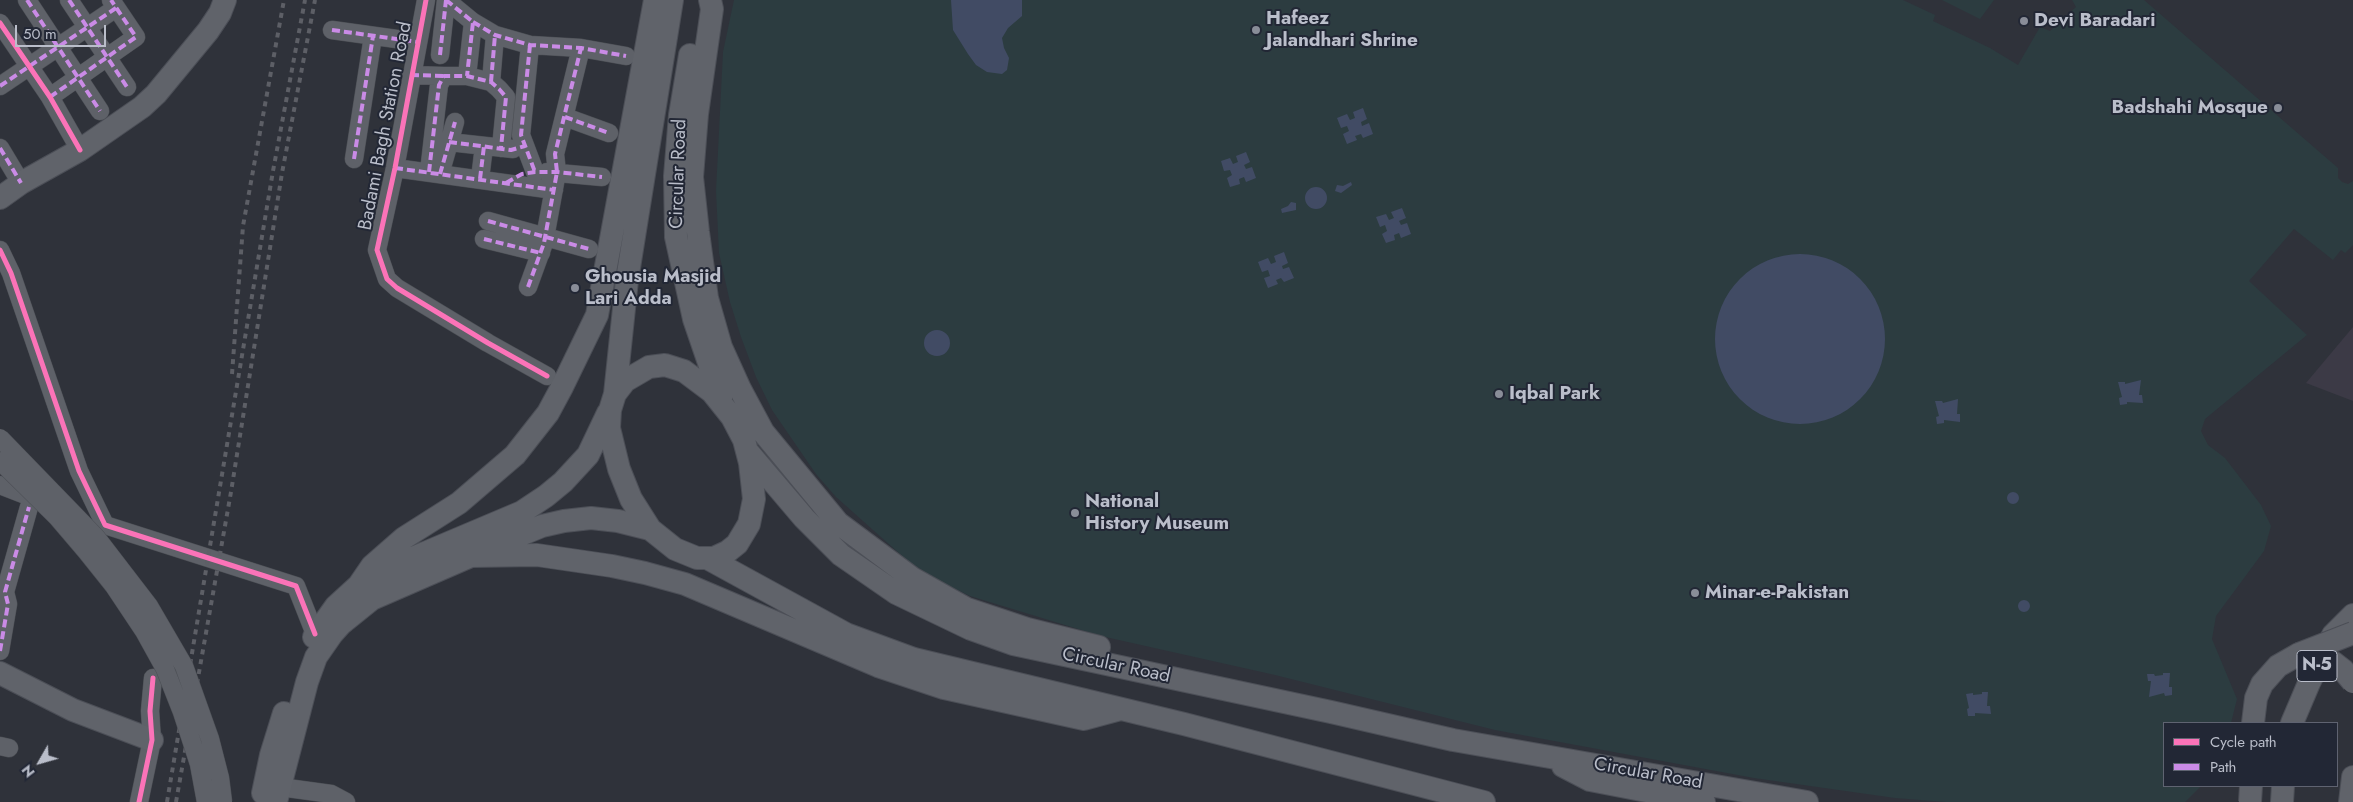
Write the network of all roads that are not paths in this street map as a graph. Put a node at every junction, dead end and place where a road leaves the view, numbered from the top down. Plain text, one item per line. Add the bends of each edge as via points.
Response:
1 (27, 0) edge
2 (69, 0) edge
3 (225, 0) edge
4 (426, 0) edge
5 (446, 0) edge
6 (655, 0) edge
7 (672, 0) edge
8 (700, 0) edge
9 (710, 0) edge
10 (114, 4) edge
11 (473, 22) junction
12 (0, 23) edge
13 (87, 28) junction
14 (332, 30) dead end
15 (373, 36) junction
16 (495, 36) junction
17 (418, 42) junction
18 (530, 45) junction
19 (58, 47) junction
20 (581, 48) junction
21 (440, 55) dead end
22 (626, 56) dead end
23 (106, 58) junction
24 (30, 68) junction
25 (411, 75) junction
26 (444, 76) junction
27 (466, 76) junction
28 (78, 78) junction
29 (491, 82) junction
30 (0, 86) edge
31 (127, 88) dead end
32 (50, 97) junction
33 (100, 110) dead end
34 (565, 117) junction
35 (455, 122) dead end
36 (609, 133) dead end
37 (449, 142) junction
38 (525, 146) junction
39 (493, 147) junction
40 (0, 148) edge
41 (80, 150) junction
42 (354, 159) dead end
43 (395, 168) junction
44 (535, 172) junction
45 (557, 172) junction
46 (434, 173) junction
47 (602, 177) dead end
48 (480, 180) junction
49 (21, 183) junction
50 (506, 183) junction
51 (554, 190) junction
52 (0, 198) edge
53 (488, 221) dead end
54 (546, 236) junction
55 (484, 239) dead end
56 (589, 249) dead end
57 (0, 250) edge
58 (541, 253) junction
59 (528, 287) dead end
60 (547, 376) dead end
61 (612, 402) junction
62 (722, 403) junction
63 (0, 438) edge
64 (747, 451) junction
65 (0, 461) edge
66 (0, 485) edge
67 (29, 507) dead end
68 (105, 525) junction
69 (650, 529) junction
70 (471, 556) junction
71 (709, 559) junction
72 (359, 585) junction
73 (2353, 615) edge
74 (2353, 633) edge
75 (315, 634) junction
76 (0, 651) edge
77 (2299, 654) junction
78 (0, 673) edge
79 (152, 678) dead end
80 (2353, 682) edge
81 (1239, 693) junction
82 (1121, 709) junction
83 (2253, 722) edge
84 (2292, 722) edge
85 (152, 740) junction
86 (1547, 757) junction
87 (2353, 777) edge
88 (2283, 787) edge
89 (278, 794) edge
90 (139, 802) edge
91 (206, 802) edge
92 (223, 802) edge
93 (261, 802) edge
94 (346, 802) edge
95 (1484, 802) edge
96 (1704, 802) edge
97 (1807, 802) edge
98 (2282, 802) edge
99 (2350, 802) edge

1 - 19 street
2 - 13 street
3 - 41 main road via 208,31 156,94
4 - 17 street, Badami Bagh Station Road
5 - 11 street
5 - 21 street
6 - 72 main road via 600,306 562,387 548,414 514,455 459,503 404,538 372,566
7 - 61 main road, Circular Road
8 - 62 main road, Circular Road via 680,115 675,176 676,238 694,319
9 - 81 main road via 712,9 692,177 698,232 707,298 721,347 763,432 848,532 899,570 967,609 1027,629 1199,673
10 - 13 street
10 - 23 street via 136,37
11 - 16 street
11 - 27 street
12 - 24 street
13 - 19 street
13 - 23 street
14 - 15 street
15 - 17 street
15 - 42 street
16 - 18 street
16 - 29 street
17 - 25 street, Badami Bagh Station Road
18 - 20 street
18 - 38 street via 521,135
19 - 24 street
19 - 28 street
20 - 22 street
20 - 34 street
23 - 28 street
23 - 31 street
24 - 30 street
24 - 32 street
25 - 26 street
25 - 43 street, Badami Bagh Station Road
26 - 27 street
26 - 46 street via 439,84
27 - 29 street
28 - 32 street
28 - 33 street
29 - 39 street via 506,97
32 - 41 street
34 - 36 street
34 - 45 street via 555,154
35 - 37 street
37 - 39 street
37 - 46 street
38 - 39 street via 511,150
38 - 44 street
39 - 48 street
40 - 49 street
41 - 49 main road
43 - 46 street
43 - 60 street, Badami Bagh Station Road via 377,250 388,279 420,303
44 - 45 street
44 - 50 street via 522,174
45 - 47 street
45 - 51 street
46 - 48 street
48 - 50 street
49 - 52 main road
50 - 51 street
51 - 54 street
53 - 54 street
54 - 56 street
54 - 58 street
55 - 58 street
57 - 68 street via 79,471
58 - 59 street
61 - 62 main road via 625,381 649,367 665,365 695,378
61 - 69 main road via 609,428 619,469 631,499
61 - 72 main road via 588,455 546,496 522,512 380,572
62 - 64 main road
63 - 92 street, bridge via 96,537 149,606 184,666 210,739
64 - 71 main road via 754,486 749,524 727,552
64 - 81 main road, Circular Road via 804,518 841,555 896,593 1012,644
65 - 91 street, bridge via 57,517 86,551 144,631 165,669 182,712 199,764
66 - 68 street
67 - 76 street via 5,592 8,604
68 - 75 street via 296,586
69 - 70 main road via 591,518 564,521 518,534
69 - 71 main road via 686,555
70 - 82 main road via 537,555 646,573 685,584 878,666 944,688 1084,719
70 - 89 main road via 372,599 332,634 316,657 307,682
71 - 82 main road, Circular Road via 804,612 874,646 956,670
72 - 75 main road via 336,606
73 - 84 main road, N-5 via 2333,635
74 - 77 main road, bridge
75 - 93 main road via 295,675
77 - 80 main road, bridge via 2334,664
77 - 83 main road via 2278,666 2262,684 2256,698
78 - 85 main road via 73,710
79 - 85 street
81 - 86 main road, Circular Road
82 - 95 main road, Circular Road
85 - 90 street
86 - 96 main road, Circular Road via 1590,780
86 - 97 main road, Circular Road
87 - 99 main road
88 - 98 main road
89 - 94 street via 331,794

